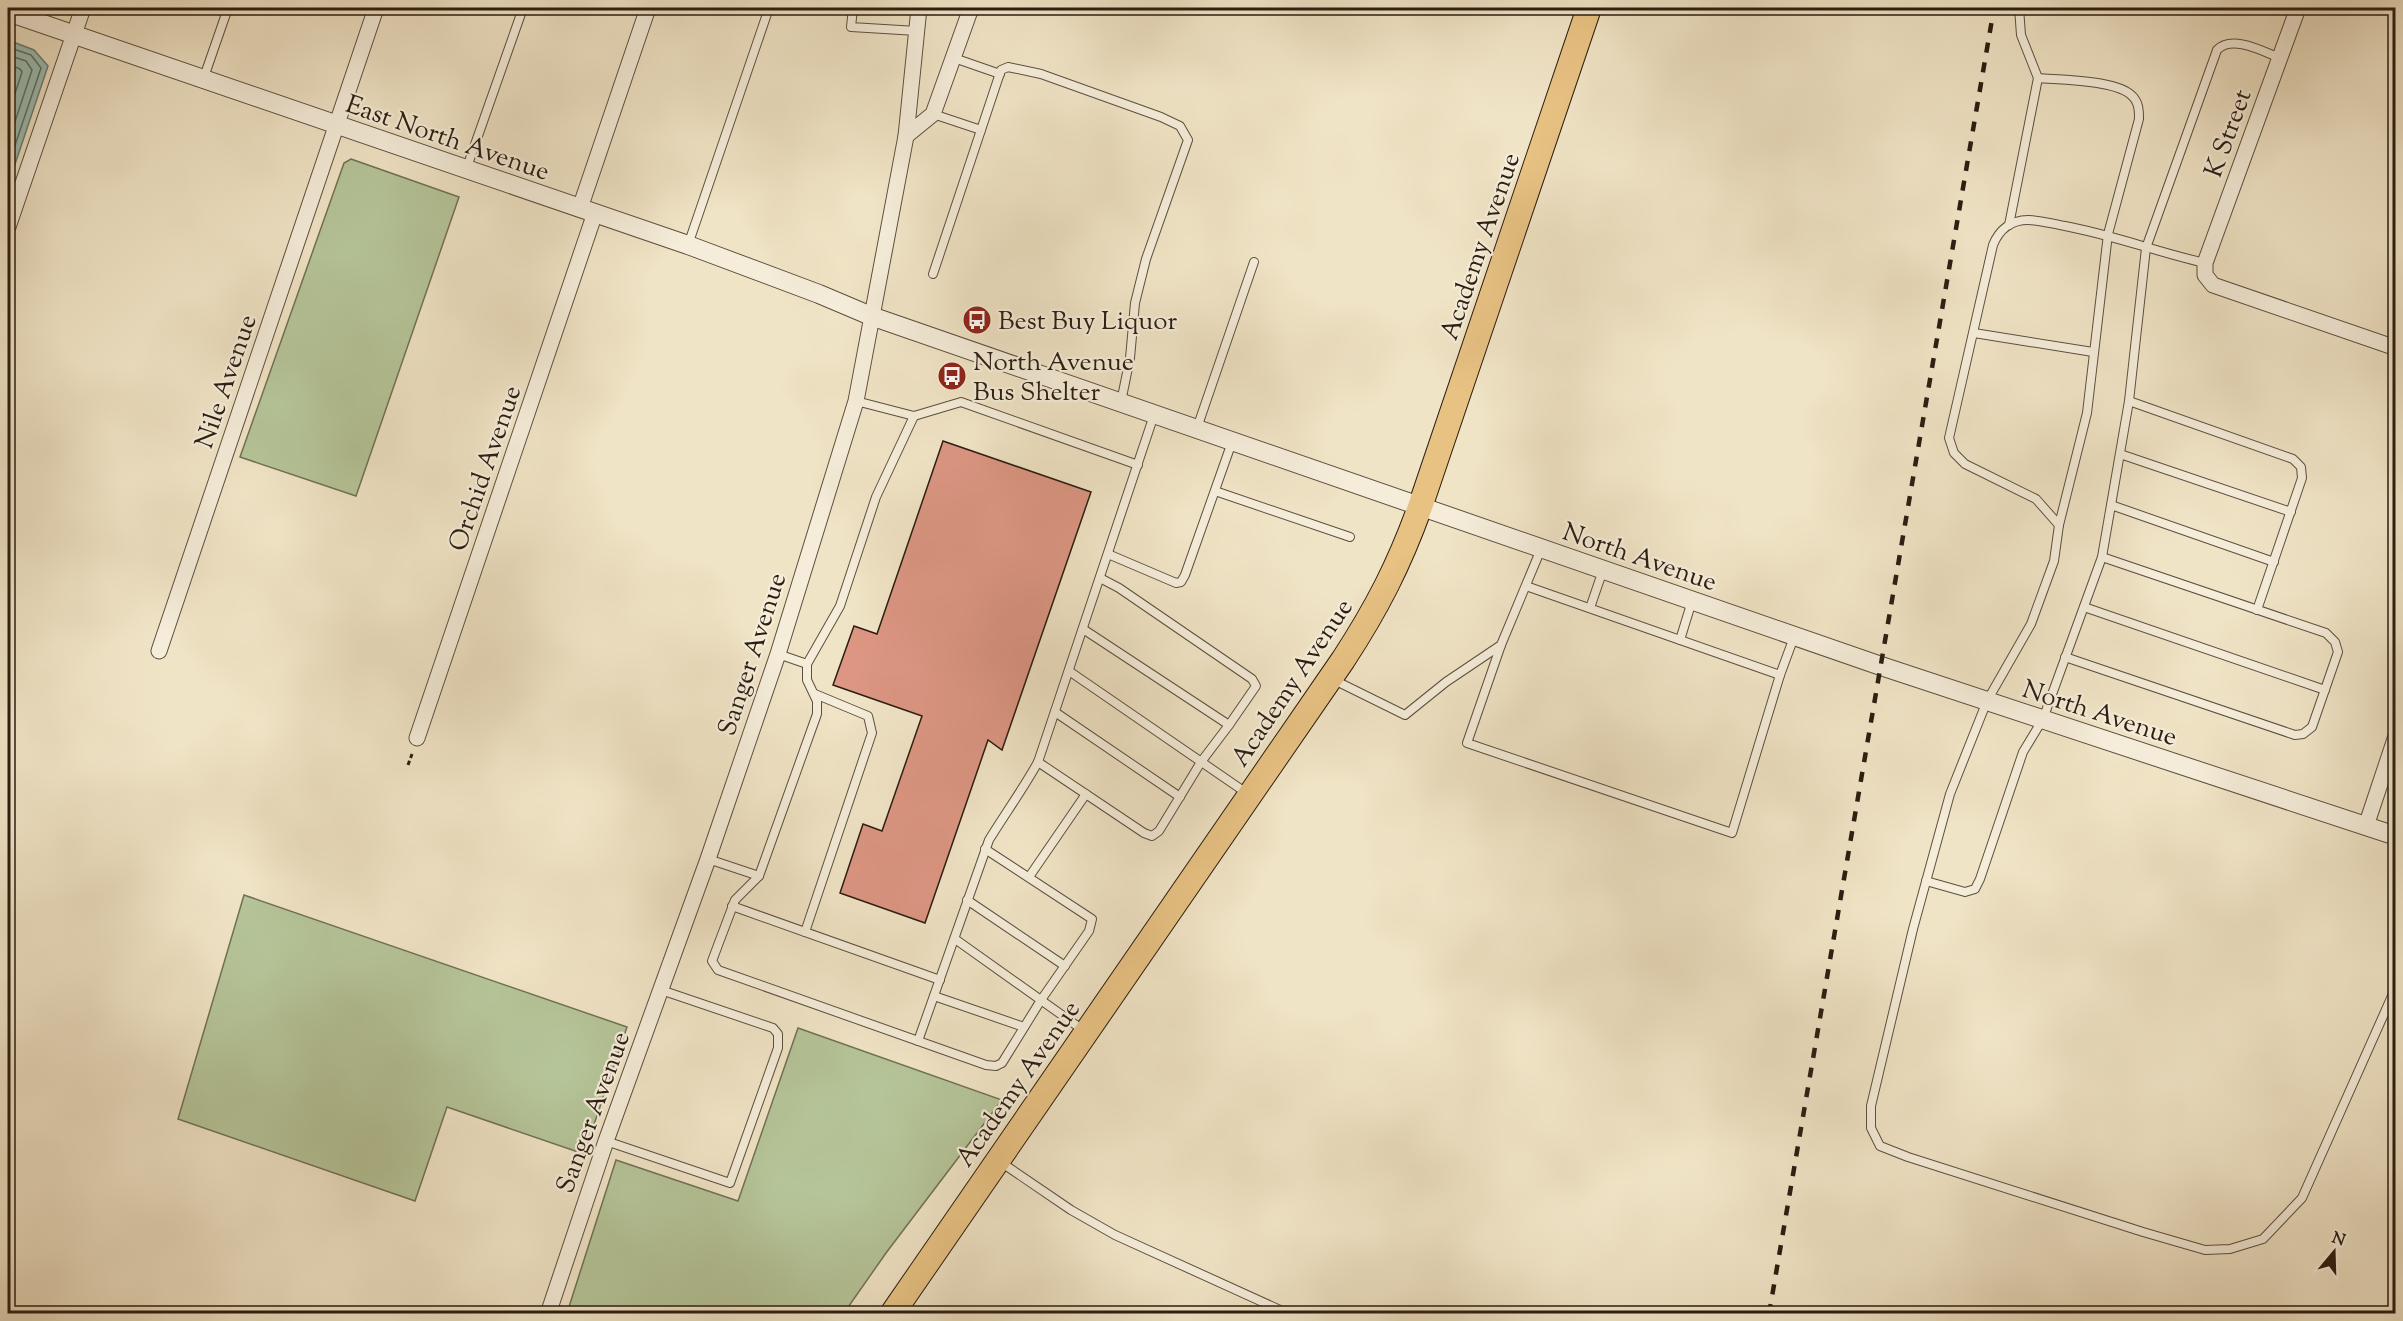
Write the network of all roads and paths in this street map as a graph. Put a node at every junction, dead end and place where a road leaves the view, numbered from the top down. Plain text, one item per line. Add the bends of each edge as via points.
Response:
1 (83, 8) edge
2 (228, 8) edge
3 (376, 8) edge
4 (523, 8) edge
5 (648, 8) edge
6 (769, 8) edge
7 (853, 8) edge
8 (919, 8) edge
9 (971, 8) edge
10 (1589, 8) edge
11 (2019, 8) edge
12 (2298, 8) edge
13 (8, 12) edge
14 (917, 31) junction
15 (74, 34) junction
16 (954, 58) junction
17 (2280, 58) junction
18 (1000, 74) junction
19 (2038, 78) junction
20 (203, 80) junction
21 (933, 114) junction
22 (336, 126) junction
23 (981, 130) junction
24 (906, 136) junction
25 (466, 170) junction
26 (587, 211) junction
27 (2009, 225) junction
28 (8, 227) edge
29 (2108, 234) junction
30 (688, 245) junction
31 (2146, 248) junction
32 (1254, 262) dead end
33 (2205, 269) junction
34 (933, 274) dead end
35 (871, 316) junction
36 (1974, 333) junction
37 (2396, 348) edge
38 (2093, 352) junction
39 (856, 401) junction
40 (2129, 401) junction
41 (1121, 402) junction
42 (1155, 413) junction
43 (914, 416) junction
44 (1197, 428) junction
45 (1233, 441) junction
46 (2120, 454) junction
47 (1138, 465) junction
48 (1215, 491) junction
49 (2111, 505) junction
50 (1420, 507) junction
51 (2290, 512) junction
52 (2059, 525) junction
53 (1350, 537) dead end
54 (1541, 549) junction
55 (1108, 554) junction
56 (2102, 557) junction
57 (2274, 562) junction
58 (1603, 570) junction
59 (1100, 578) junction
60 (1526, 586) junction
61 (1692, 601) junction
62 (2084, 607) junction
63 (1590, 608) junction
64 (2257, 610) junction
65 (1083, 629) junction
66 (1795, 636) junction
67 (1680, 640) junction
68 (1501, 645) junction
69 (159, 651) dead end
70 (778, 654) junction
71 (2065, 657) junction
72 (807, 664) junction
73 (1069, 671) junction
74 (1780, 675) junction
75 (1330, 678) junction
76 (2325, 690) junction
77 (814, 694) junction
78 (1987, 701) junction
79 (1055, 712) junction
80 (2043, 719) junction
81 (1229, 724) junction
82 (2396, 736) edge
83 (417, 738) dead end
84 (1038, 762) junction
85 (1201, 762) junction
86 (1086, 794) junction
87 (1249, 795) junction
88 (1180, 797) junction
89 (2366, 826) junction
90 (2396, 836) edge
91 (985, 849) junction
92 (708, 859) junction
93 (759, 876) junction
94 (1029, 877) junction
95 (1926, 880) junction
96 (967, 900) junction
97 (732, 906) junction
98 (805, 932) junction
99 (954, 939) junction
100 (1065, 966) junction
101 (940, 980) junction
102 (2396, 987) edge
103 (661, 990) junction
104 (934, 996) junction
105 (1041, 1000) junction
106 (1024, 1027) junction
107 (1087, 1032) junction
108 (918, 1041) junction
109 (606, 1141) junction
110 (998, 1160) junction
111 (548, 1314) edge
112 (892, 1314) edge
113 (1289, 1314) edge

1 - 15 street
2 - 20 lane
3 - 22 street, Nile Avenue
4 - 25 lane
5 - 26 street, Orchid Avenue
6 - 30 lane
7 - 14 lane via 851,27
8 - 14 street, Sanger Avenue
9 - 16 street
10 - 50 main road, Academy Avenue
11 - 19 lane via 2021,35
12 - 17 street, K Street
13 - 15 street, East North Avenue
14 - 24 street, Sanger Avenue
15 - 20 street, East North Avenue
15 - 28 street
16 - 18 lane
16 - 21 street
17 - 31 lane via 2229,43 2217,50
17 - 33 street, K Street
18 - 23 lane
18 - 41 lane via 1008,67 1041,74 1161,117 1180,126 1188,140 1135,303
19 - 27 lane
19 - 29 lane via 2111,86 2130,94 2139,106 2139,119
20 - 22 street, East North Avenue
21 - 23 lane
21 - 24 street
22 - 25 street, East North Avenue
22 - 69 street, Nile Avenue
23 - 34 lane
24 - 35 street, Sanger Avenue
25 - 26 street, East North Avenue
26 - 30 street, East North Avenue
26 - 83 street, Orchid Avenue
27 - 29 lane via 2027,220
27 - 36 lane via 1993,245
29 - 31 lane
29 - 38 lane
30 - 35 street, East North Avenue
31 - 33 lane
31 - 40 lane
32 - 44 lane
33 - 37 street via 2212,285
35 - 39 street, Sanger Avenue
35 - 41 street, North Avenue
36 - 38 lane
36 - 52 lane via 1948,438 1954,453 1965,464 2036,499
38 - 52 lane via 2087,413
39 - 43 lane
39 - 70 street, Sanger Avenue
40 - 46 lane
40 - 51 lane via 2293,459 2301,467 2302,478
41 - 42 street, North Avenue
42 - 44 street, North Avenue
42 - 47 lane
43 - 47 lane via 961,402
43 - 72 lane via 876,497 840,606
44 - 45 street, North Avenue
45 - 48 lane
45 - 50 street, North Avenue
46 - 49 lane
46 - 51 lane
47 - 55 lane
48 - 53 lane
48 - 55 lane via 1181,582
49 - 56 lane
49 - 57 lane
50 - 54 street, North Avenue
50 - 75 main road, Academy Avenue via 1392,578
51 - 57 lane
52 - 78 lane via 2054,561 2031,624
54 - 58 street, North Avenue
54 - 60 lane
55 - 59 lane
56 - 62 lane
56 - 64 lane
57 - 64 lane
58 - 61 street, North Avenue
58 - 63 lane
59 - 65 lane
59 - 81 lane via 1252,679 1256,686
60 - 63 lane
60 - 68 lane
61 - 66 street, North Avenue
61 - 67 lane
62 - 71 lane
62 - 76 lane
63 - 67 lane
64 - 76 lane via 2326,633 2335,642 2338,652
65 - 73 lane
65 - 81 lane
66 - 74 lane
66 - 78 street, North Avenue
67 - 74 lane
68 - 74 lane via 1467,743 1732,833
68 - 75 lane via 1406,715
70 - 72 lane
70 - 92 street, Sanger Avenue
71 - 76 lane via 2295,735 2312,727
71 - 80 lane
72 - 77 lane via 807,680
73 - 79 lane
73 - 85 lane
75 - 87 main road, Academy Avenue
77 - 93 lane via 817,714
77 - 98 lane via 868,716 872,733
78 - 80 street, North Avenue
78 - 95 lane via 1950,794
79 - 84 lane
79 - 88 lane
80 - 89 street, North Avenue
80 - 95 lane via 2023,752 1975,889 1965,892
81 - 85 lane
82 - 89 street
84 - 86 lane
84 - 91 lane
85 - 87 lane
85 - 88 lane
86 - 88 lane via 1152,836
86 - 94 lane
87 - 107 main road, Academy Avenue
89 - 90 street, North Avenue
91 - 94 lane
91 - 96 lane
92 - 93 lane
92 - 103 street, Sanger Avenue
93 - 97 lane
94 - 100 lane via 1092,918 1089,931
95 - 102 lane via 1871,1106 1871,1128 1880,1146 2205,1250 2230,1249 2263,1239 2302,1198
96 - 99 lane
96 - 100 lane
97 - 98 lane
97 - 108 lane via 712,961 718,970
98 - 101 lane
99 - 101 lane
99 - 105 lane
100 - 105 lane
101 - 104 lane
103 - 109 street, Sanger Avenue
103 - 109 lane via 773,1028 778,1034 778,1048 730,1183
104 - 106 lane
104 - 108 lane
105 - 106 lane
105 - 107 lane
106 - 108 lane via 1002,1063 996,1066
107 - 110 main road, Academy Avenue
109 - 111 street, Sanger Avenue
110 - 112 main road, Academy Avenue
110 - 113 lane via 1115,1235

